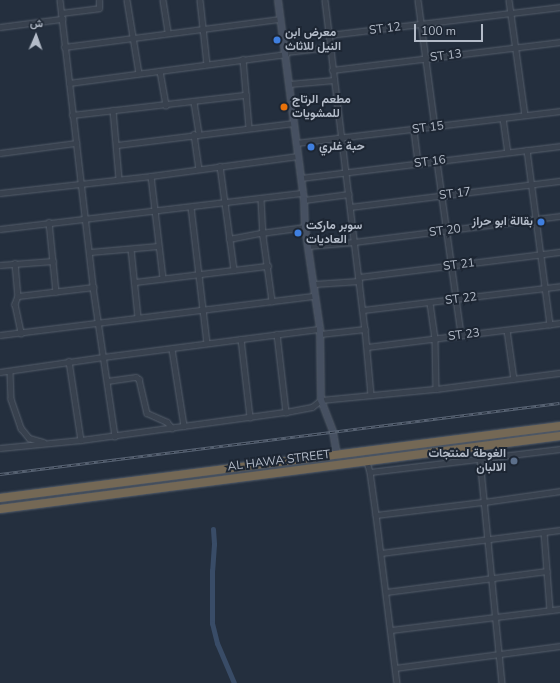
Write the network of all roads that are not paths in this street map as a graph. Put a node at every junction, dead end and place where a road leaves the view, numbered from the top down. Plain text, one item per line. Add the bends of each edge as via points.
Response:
1 (60, 0) edge
2 (99, 0) edge
3 (127, 0) edge
4 (164, 0) edge
5 (200, 0) edge
6 (278, 0) edge
7 (326, 0) edge
8 (418, 0) edge
9 (509, 0) edge
10 (560, 7) edge
11 (61, 13) junction
12 (511, 13) junction
13 (62, 19) junction
14 (280, 19) junction
15 (422, 24) junction
16 (0, 27) edge
17 (203, 28) junction
18 (168, 33) junction
19 (329, 35) junction
20 (133, 37) junction
21 (560, 42) edge
22 (64, 47) junction
23 (330, 47) junction
24 (516, 47) junction
25 (286, 53) junction
26 (427, 58) junction
27 (243, 59) junction
28 (207, 64) junction
29 (332, 70) junction
30 (160, 71) junction
31 (139, 73) junction
32 (334, 80) junction
33 (69, 83) junction
34 (289, 84) junction
35 (246, 96) junction
36 (194, 102) junction
37 (166, 105) junction
38 (113, 110) junction
39 (560, 111) edge
40 (72, 115) junction
41 (525, 116) junction
42 (503, 118) junction
43 (294, 122) junction
44 (249, 127) junction
45 (434, 127) junction
46 (414, 130) junction
47 (197, 134) junction
48 (341, 139) junction
49 (76, 142) junction
50 (296, 144) junction
51 (117, 145) junction
52 (560, 146) edge
53 (527, 150) junction
54 (508, 152) junction
55 (0, 153) edge
56 (298, 156) junction
57 (437, 161) junction
58 (418, 164) junction
59 (220, 166) junction
60 (199, 168) junction
61 (345, 172) junction
62 (151, 176) junction
63 (301, 178) junction
64 (119, 179) junction
65 (560, 181) edge
66 (81, 184) junction
67 (532, 184) junction
68 (0, 193) edge
69 (303, 193) junction
70 (348, 194) junction
71 (441, 196) junction
72 (261, 199) junction
73 (304, 200) junction
74 (225, 203) junction
75 (191, 207) junction
76 (350, 207) junction
77 (155, 210) junction
78 (560, 216) edge
79 (536, 219) junction
80 (86, 220) junction
81 (49, 222) junction
82 (305, 227) junction
83 (0, 229) edge
84 (446, 231) junction
85 (263, 233) junction
86 (230, 239) junction
87 (354, 242) junction
88 (158, 246) junction
89 (308, 246) junction
90 (131, 249) junction
91 (90, 252) junction
92 (560, 252) edge
93 (540, 255) junction
94 (53, 261) junction
95 (15, 263) junction
96 (0, 265) edge
97 (452, 265) junction
98 (268, 266) junction
99 (234, 270) junction
100 (198, 274) junction
101 (162, 278) junction
102 (359, 279) junction
103 (135, 282) junction
104 (314, 284) junction
105 (560, 286) edge
106 (93, 287) junction
107 (545, 288) junction
108 (56, 292) junction
109 (18, 296) junction
110 (315, 296) junction
111 (456, 299) junction
112 (272, 301) junction
113 (430, 303) junction
114 (203, 310) junction
115 (363, 310) junction
116 (138, 317) junction
117 (98, 322) junction
118 (560, 323) edge
119 (550, 324) junction
120 (365, 329) junction
121 (507, 330) junction
122 (320, 332) junction
123 (21, 333) junction
124 (277, 334) junction
125 (0, 335) edge
126 (461, 336) junction
127 (241, 339) junction
128 (435, 339) junction
129 (207, 343) junction
130 (367, 347) junction
131 (172, 349) junction
132 (103, 357) junction
133 (69, 362) junction
134 (10, 371) junction
135 (0, 372) edge
136 (560, 373) edge
137 (514, 380) junction
138 (107, 381) junction
139 (436, 389) junction
140 (371, 395) junction
141 (321, 400) junction
142 (286, 412) junction
143 (250, 417) junction
144 (184, 426) junction
145 (560, 426) edge
146 (172, 428) junction
147 (115, 436) junction
148 (560, 436) edge
149 (81, 440) junction
150 (49, 443) junction
151 (0, 448) edge
152 (560, 449) edge
153 (336, 455) junction
154 (480, 460) junction
155 (367, 462) junction
156 (370, 472) junction
157 (560, 491) edge
158 (0, 498) edge
159 (484, 502) junction
160 (0, 509) edge
161 (376, 515) junction
162 (560, 530) edge
163 (544, 532) junction
164 (488, 539) junction
165 (381, 553) junction
166 (547, 571) junction
167 (492, 578) junction
168 (386, 592) junction
169 (560, 609) edge
170 (550, 610) junction
171 (496, 616) junction
172 (391, 630) junction
173 (560, 646) edge
174 (499, 654) junction
175 (395, 668) junction
176 (397, 683) edge
177 (502, 683) edge

1 - 11 street
2 - 11 street via 99,8
3 - 20 street
4 - 18 street
5 - 17 street
6 - 14 street
7 - 19 street
8 - 15 street
9 - 12 street
10 - 12 street, ST 12
11 - 13 street
12 - 15 street, ST 12
12 - 24 street
13 - 16 street
13 - 22 street
14 - 17 street
14 - 25 street
15 - 19 street, ST 12
15 - 26 street
17 - 18 street
17 - 28 street
18 - 20 street
19 - 23 street
20 - 22 street
20 - 31 street
21 - 24 street, ST 13
22 - 33 street
23 - 25 street
23 - 29 street
24 - 26 street, ST 13
24 - 41 street
25 - 27 street
25 - 34 street
26 - 29 street, ST 13
26 - 45 street
27 - 28 street
27 - 35 street
28 - 30 street
29 - 32 street
30 - 31 street
30 - 37 street
31 - 33 street
32 - 34 street
32 - 48 street
33 - 40 street
34 - 43 street
35 - 36 street
35 - 44 street
36 - 37 street
36 - 47 street
37 - 38 street
38 - 40 street
38 - 51 street
39 - 41 street, ST 15
40 - 49 street
41 - 42 street, ST 15
42 - 45 street, ST 15
42 - 54 street
43 - 44 street
43 - 50 street
44 - 47 street
45 - 46 street, ST 15
46 - 48 street, ST 15
46 - 58 street
47 - 51 street
47 - 60 street
48 - 50 street, ST 15
48 - 61 street
49 - 55 street
49 - 66 street
50 - 56 street
51 - 64 street
52 - 53 street, ST 16
53 - 54 street, ST 16
53 - 67 street
54 - 57 street, ST 16
56 - 59 street
56 - 63 street
57 - 58 street, ST 16
57 - 71 street
58 - 61 street, ST 16
59 - 60 street
59 - 74 street
60 - 62 street
61 - 63 street, ST 16
61 - 70 street
62 - 64 street
62 - 77 street
63 - 69 street
64 - 66 street
65 - 67 street, ST 17
66 - 68 street
66 - 80 street
67 - 71 street, ST 17
67 - 79 street
69 - 72 street
69 - 73 street
70 - 73 street
70 - 76 street
71 - 76 street, ST 17
71 - 84 street
72 - 74 street
72 - 85 street
73 - 82 street
74 - 75 street
74 - 86 street
75 - 77 street
75 - 100 street
76 - 87 street
77 - 80 street
77 - 88 street
78 - 79 street, ST 20
79 - 84 street, ST 20
79 - 93 street
80 - 81 street
80 - 91 street
81 - 83 street
81 - 94 street
82 - 85 street
82 - 89 street
84 - 87 street, ST 20
84 - 97 street
85 - 86 street
85 - 98 street
86 - 99 street
87 - 89 street, ST 20
87 - 102 street
88 - 90 street
88 - 101 street
89 - 104 street
90 - 91 street
90 - 103 street
91 - 106 street
92 - 93 street, ST 21
93 - 97 street, ST 21
93 - 107 street
94 - 95 street
94 - 108 street
95 - 96 street
95 - 109 street
97 - 102 street, ST 21
97 - 111 street
98 - 99 street
98 - 112 street
99 - 100 street
100 - 101 street
100 - 114 street
101 - 103 street
102 - 104 street, ST 21
102 - 115 street
103 - 116 street
104 - 110 street
105 - 107 street, ST 22
106 - 108 street
106 - 117 street
107 - 111 street, ST 22
107 - 119 street
108 - 109 street
109 - 123 street via 15,304
110 - 112 street
110 - 122 street
111 - 113 street, ST 22
111 - 126 street
112 - 114 street
113 - 115 street, ST 22
113 - 128 street
114 - 116 street
114 - 129 street
115 - 120 street
116 - 117 street
117 - 123 street
117 - 132 street
118 - 119 street, ST 23
119 - 121 street, ST 23
120 - 122 street
120 - 130 street
121 - 126 street, ST 23
121 - 137 street
122 - 124 street
122 - 141 street
123 - 125 street
124 - 127 street
124 - 142 street
126 - 128 street, ST 23
127 - 129 street
127 - 143 street
128 - 130 street, ST 23
128 - 139 street
129 - 131 street
130 - 140 street
131 - 132 street
131 - 144 street
132 - 133 street
132 - 138 street
133 - 134 street
133 - 149 street
134 - 135 street
134 - 150 street via 11,399 21,428 29,438
136 - 137 street
137 - 139 street
138 - 146 street via 138,378 147,413 167,422
138 - 147 street
139 - 140 street
140 - 141 street
141 - 142 street via 312,407
141 - 153 street via 333,432
142 - 143 street
143 - 144 street
144 - 146 street
145 - 153 highway, AL HAWA STREET
146 - 147 street
147 - 149 street
148 - 155 highway, AL HAWA STREET
149 - 150 street
150 - 151 street
152 - 154 street
153 - 158 highway, AL HAWA STREET
154 - 156 street
154 - 159 street
155 - 156 street
155 - 160 highway, AL HAWA STREET
156 - 161 street
157 - 159 street
159 - 161 street
159 - 164 street
161 - 165 street
162 - 163 street
163 - 164 street
163 - 166 street
164 - 165 street
164 - 167 street
165 - 168 street
166 - 167 street
166 - 170 street
167 - 168 street
167 - 171 street
168 - 172 street
169 - 170 street
170 - 171 street
171 - 172 street
171 - 174 street
172 - 175 street
173 - 174 street
174 - 175 street
174 - 177 street
175 - 176 street

